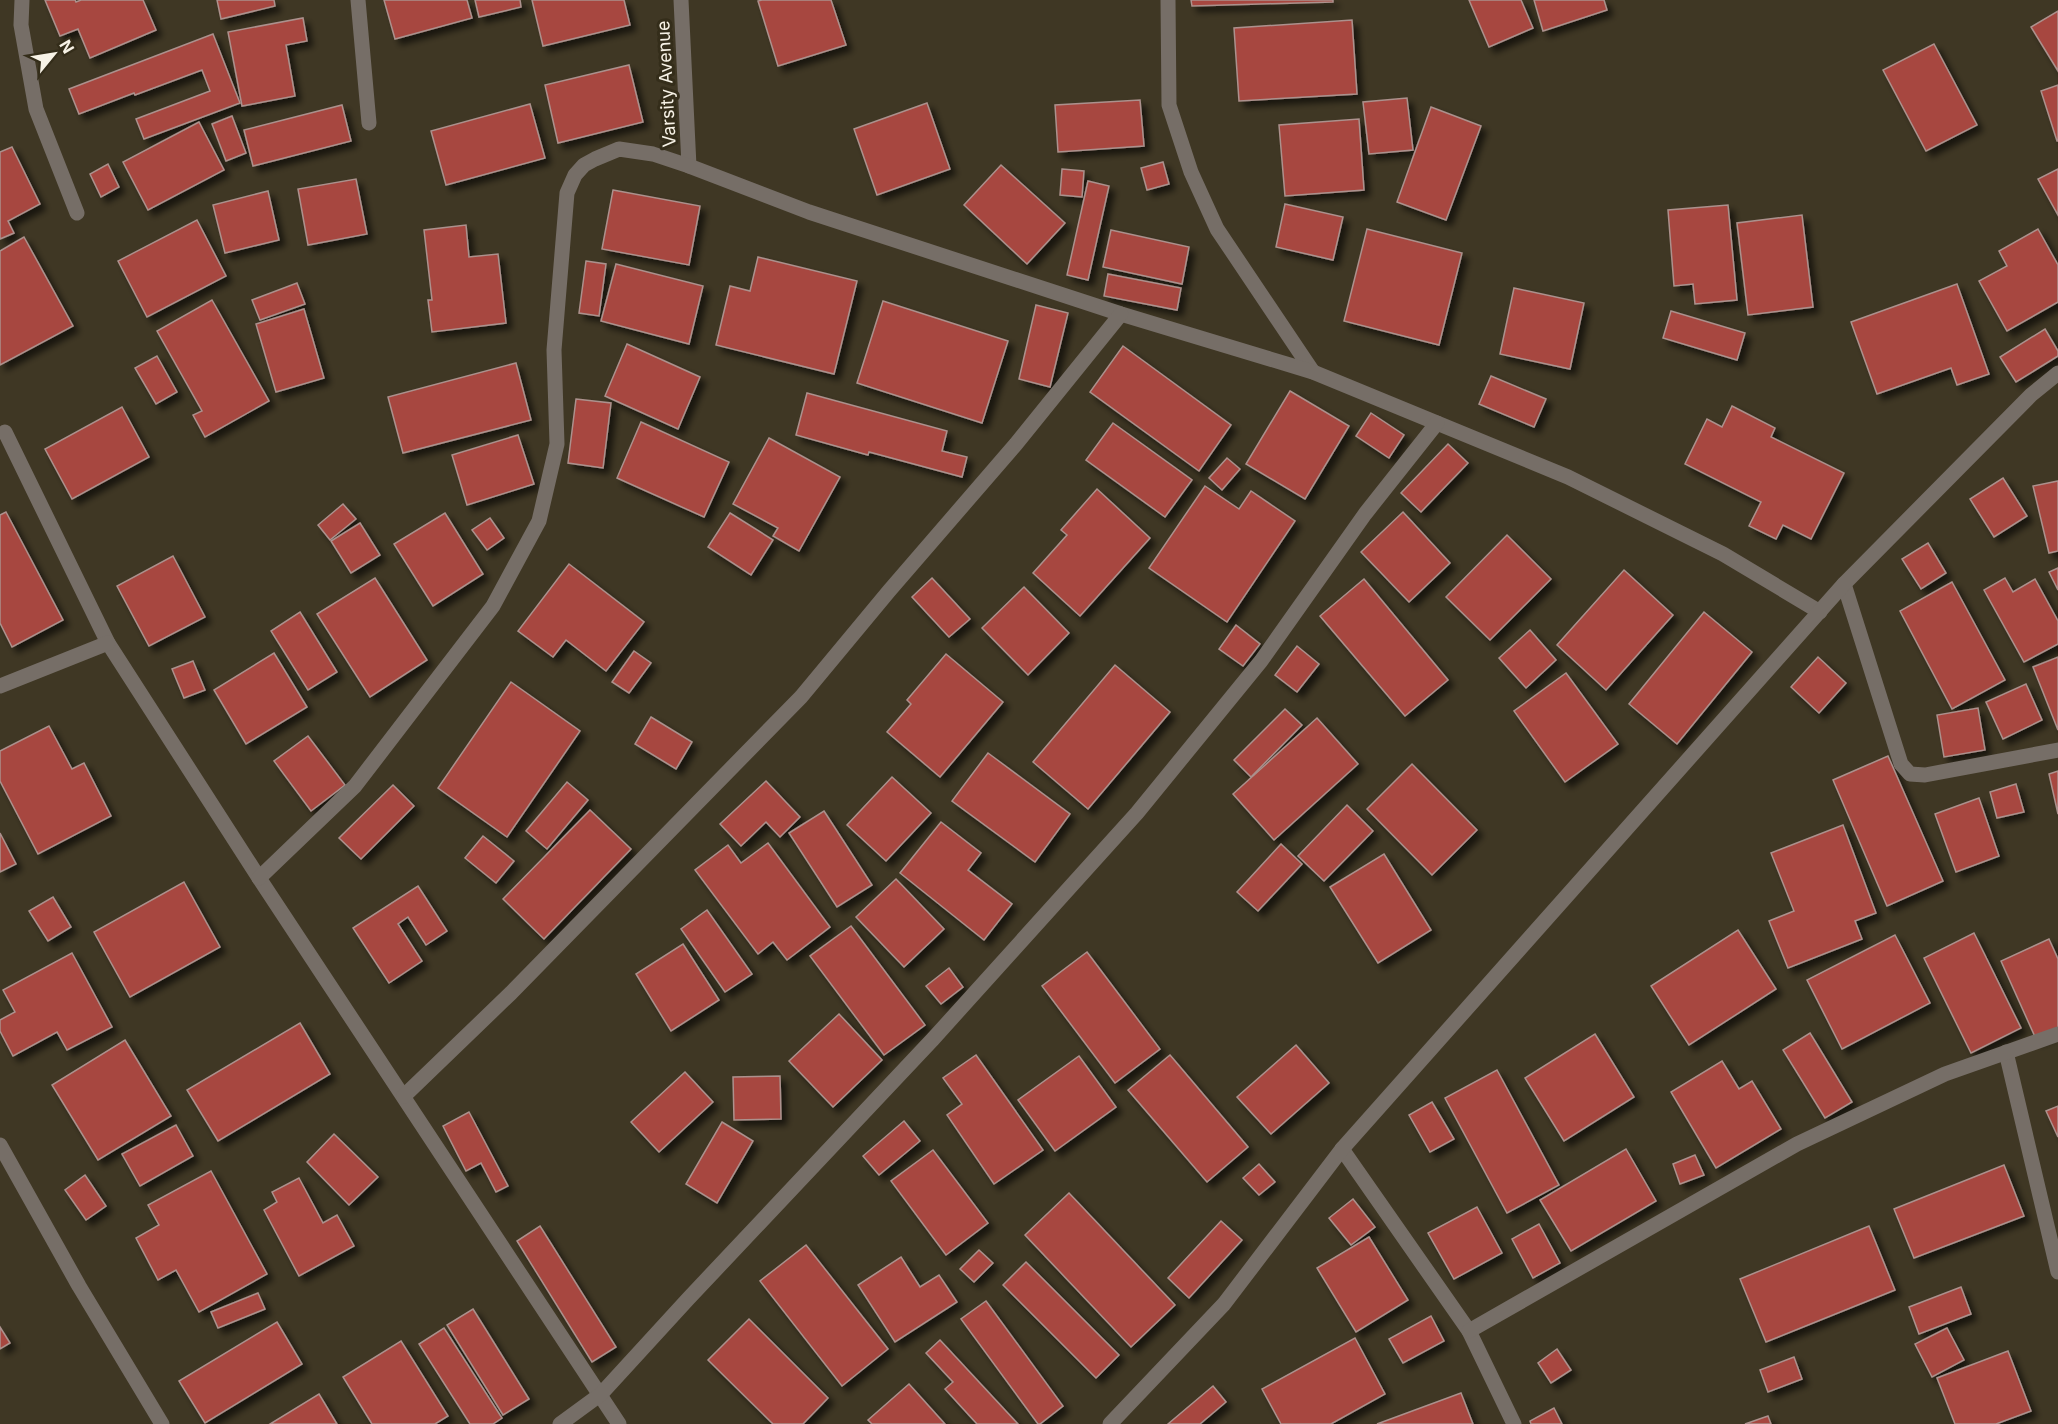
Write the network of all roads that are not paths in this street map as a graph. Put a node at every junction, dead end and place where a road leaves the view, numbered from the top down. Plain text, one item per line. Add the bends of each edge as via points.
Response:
1 (22, 0) edge
2 (358, 0) edge
3 (681, 0) edge
4 (1168, 0) edge
5 (369, 123) dead end
6 (689, 166) junction
7 (77, 213) dead end
8 (1121, 314) junction
9 (1313, 372) junction
10 (2058, 373) edge
11 (1437, 423) junction
12 (5, 432) dead end
13 (1844, 584) junction
14 (1820, 612) junction
15 (108, 643) junction
16 (0, 686) edge
17 (2058, 750) edge
18 (259, 878) junction
19 (2058, 1035) edge
20 (2006, 1052) junction
21 (404, 1096) junction
22 (0, 1145) edge
23 (1342, 1149) junction
24 (2058, 1272) edge
25 (1469, 1331) junction
26 (601, 1394) junction
27 (162, 1424) edge
28 (560, 1424) edge
29 (619, 1424) edge
30 (1110, 1424) edge
31 (1514, 1424) edge

1 - 7 street via 21,25 36,109
2 - 5 street
3 - 6 street, Varsity Avenue
4 - 9 street via 1169,105 1191,172 1217,229
6 - 8 street via 809,212
6 - 18 street via 619,149 584,165 574,175 567,193 554,350 557,444 539,521 493,606 355,786
8 - 9 street
8 - 21 street via 801,697 511,993
9 - 11 street
10 - 13 street via 2031,395
11 - 14 street via 1568,477 1682,533
11 - 26 street via 1365,514 1262,661 1137,813 933,1040
12 - 15 street
13 - 14 street
13 - 17 street via 1901,764 1910,774 1925,775
14 - 23 street
15 - 16 street
15 - 18 street
18 - 21 street
19 - 20 street
20 - 24 street
20 - 25 street via 1945,1074 1797,1144
21 - 26 street
22 - 27 street
23 - 25 street
23 - 30 street via 1224,1304
25 - 31 street
26 - 28 street
26 - 29 street

